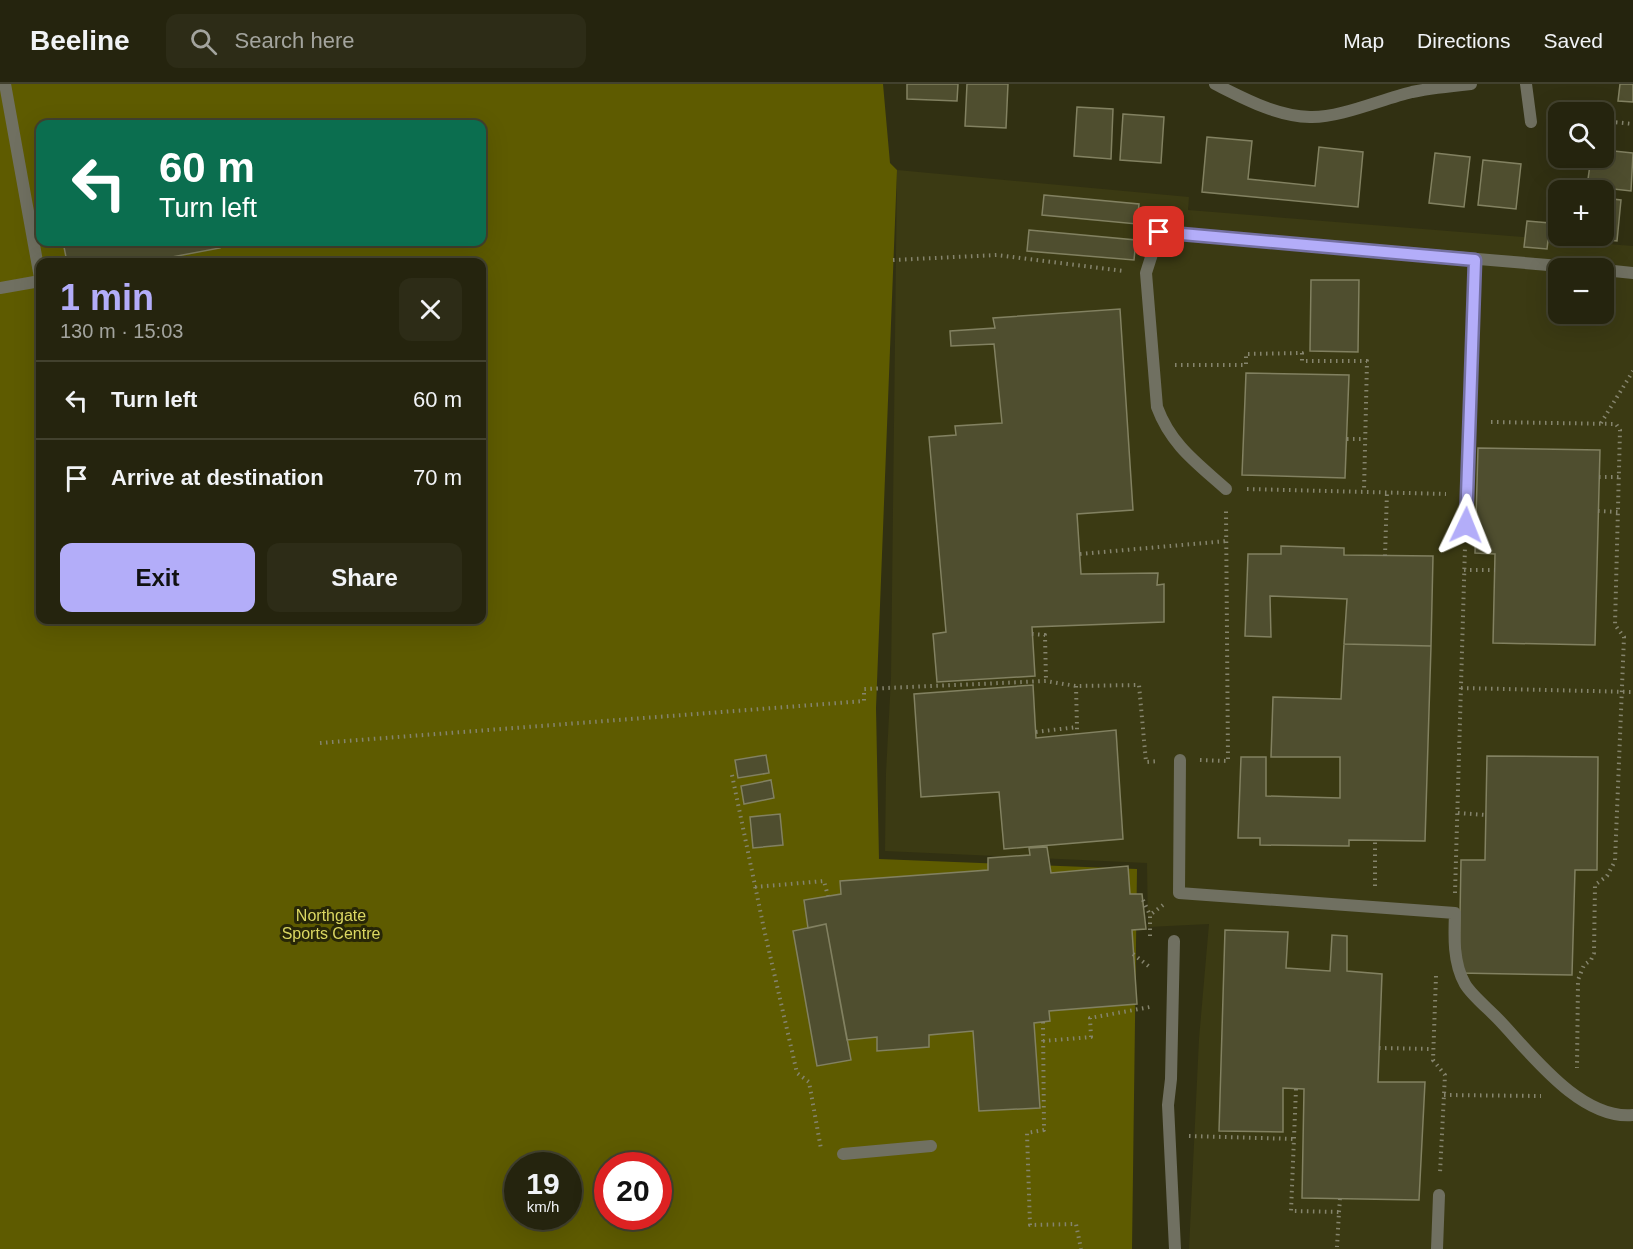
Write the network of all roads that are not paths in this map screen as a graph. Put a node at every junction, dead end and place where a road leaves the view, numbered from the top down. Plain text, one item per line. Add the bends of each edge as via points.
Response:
1 (5, 84) edge
2 (1215, 84) edge
3 (1471, 84) edge
4 (1526, 84) edge
5 (1531, 122) dead end
6 (36, 258) edge
7 (1475, 260) junction
8 (1548, 265) edge
9 (1614, 271) edge
10 (1633, 273) edge
11 (36, 281) edge
12 (0, 288) edge
13 (1226, 489) road end
14 (1466, 525) road end
15 (1180, 760) road end
16 (1174, 941) dead end
17 (1633, 1115) edge
18 (931, 1146) dead end
19 (843, 1154) road end
20 (1439, 1196) road end
21 (1175, 1249) edge
22 (1437, 1249) edge

1 - 6 street
2 - 3 street via 1254,103 1311,117 1328,116 1412,92
4 - 5 street
7 - 8 street
7 - 13 street via 1159,232 1146,273 1157,407 1164,427 1178,445
7 - 14 street
9 - 10 street
11 - 12 street
15 - 17 street via 1179,893 1455,913 1454,949 1465,984 1577,1096 1604,1113
16 - 21 street via 1168,1105
18 - 19 street
20 - 22 street

